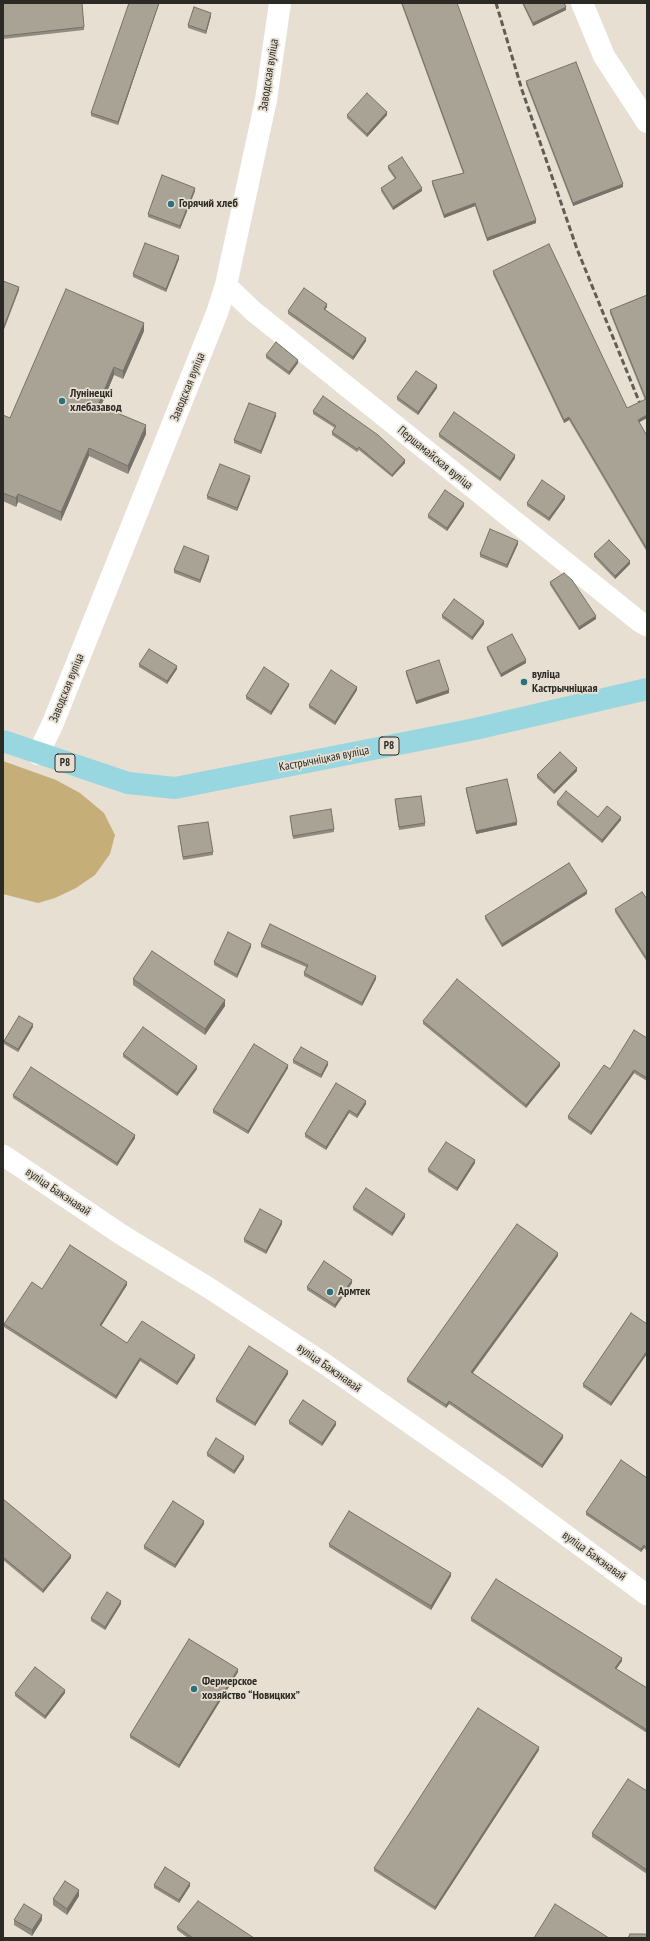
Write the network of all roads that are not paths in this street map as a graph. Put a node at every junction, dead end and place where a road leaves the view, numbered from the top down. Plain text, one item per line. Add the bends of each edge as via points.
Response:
1 (280, 3) edge
2 (582, 3) edge
3 (647, 122) edge
4 (226, 285) junction
5 (647, 626) edge
6 (647, 689) edge
7 (3, 741) edge
8 (38, 754) junction
9 (3, 1155) edge
10 (647, 1594) edge

1 - 4 street, Заводская вуліца via 266,100
2 - 3 street via 604,56
4 - 5 street, Першамайская вуліца via 253,311
4 - 8 street, Заводская вуліца via 56,716
6 - 8 main road, Кастрычніцкая вуліца / Р8 via 474,729 175,788 128,783
7 - 8 main road, Кастрычніцкая вуліца / Р8
9 - 10 street, вуліца Бажэнавай via 122,1235 210,1288 322,1362 498,1485

